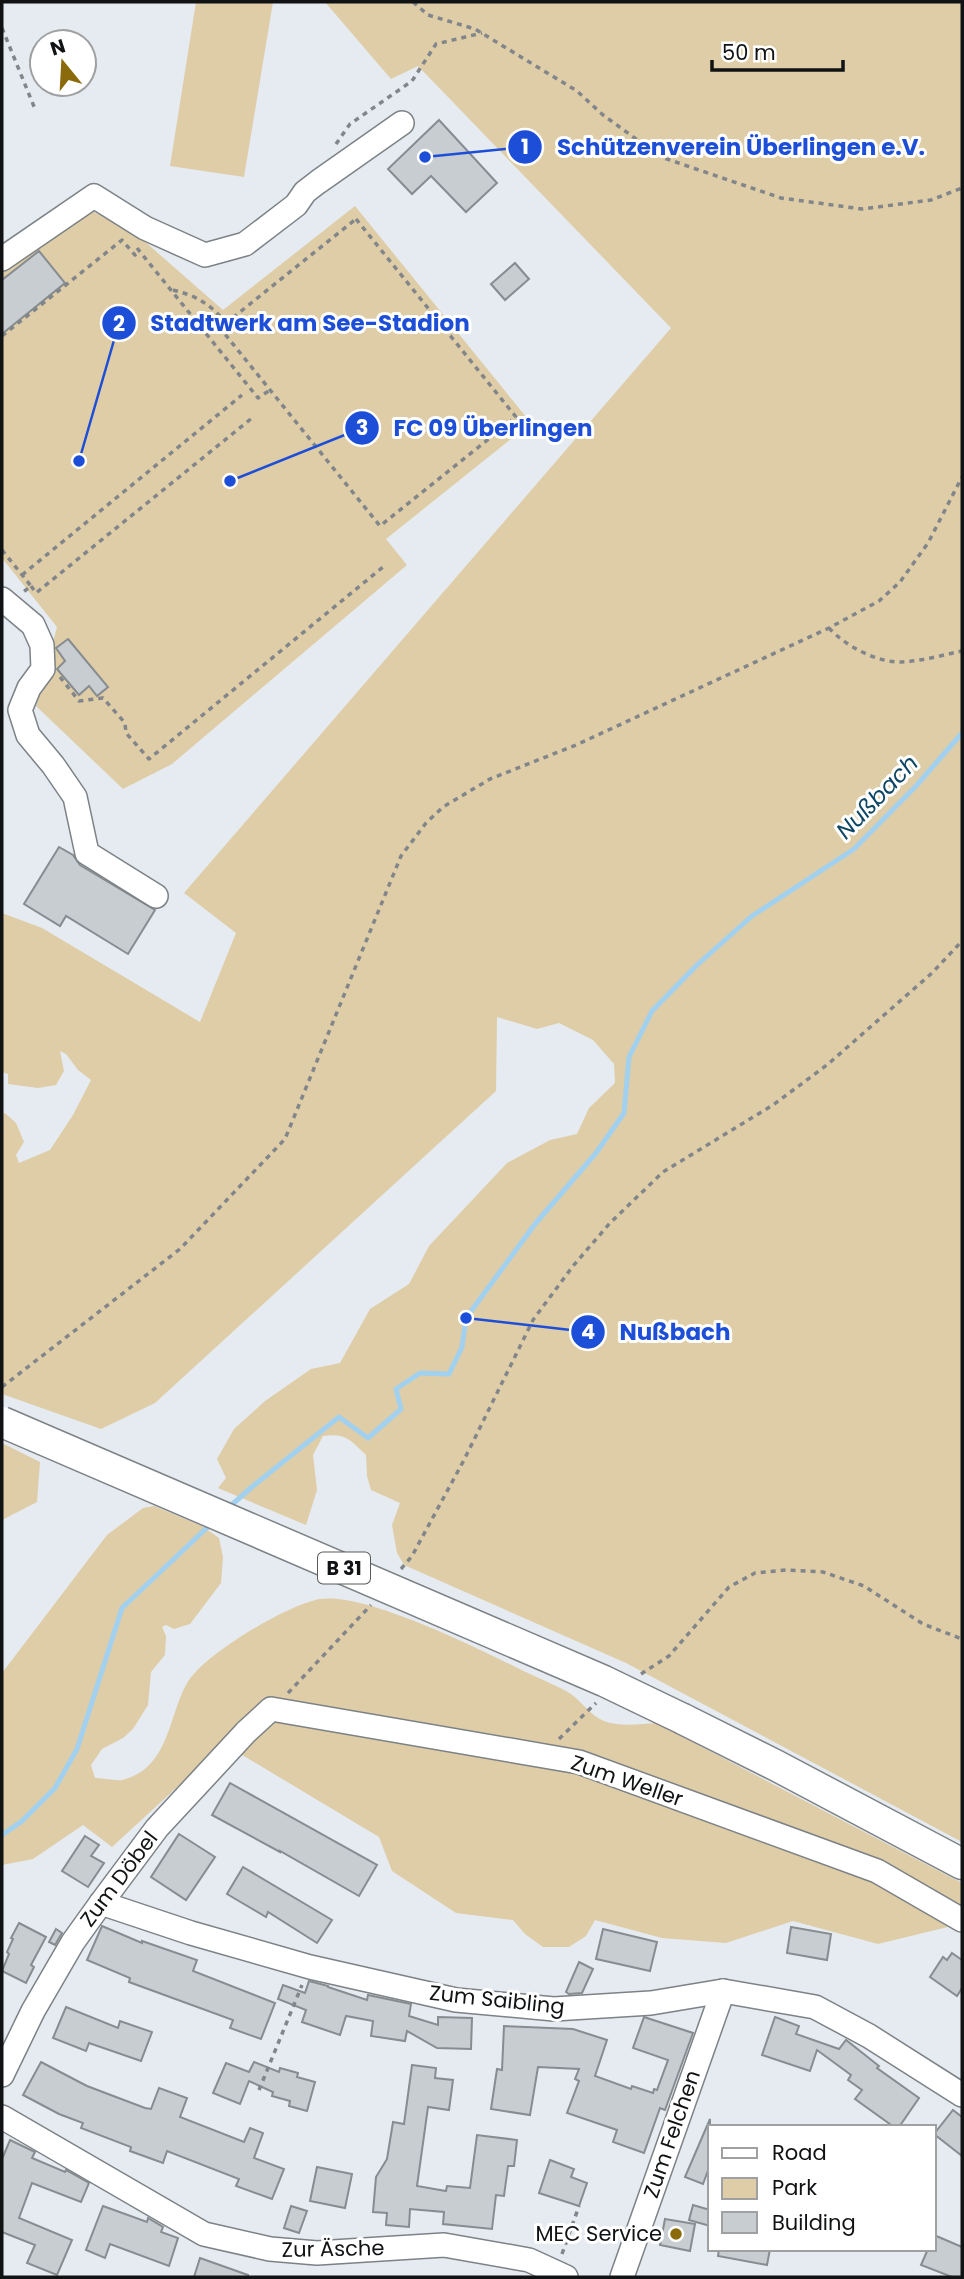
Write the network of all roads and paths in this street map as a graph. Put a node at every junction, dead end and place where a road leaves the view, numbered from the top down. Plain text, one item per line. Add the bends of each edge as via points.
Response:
1 (413, 2) edge
2 (2, 28) edge
3 (482, 33) junction
4 (412, 81) dead end
5 (35, 109) dead end
6 (402, 123) dead end
7 (962, 188) edge
8 (2, 259) edge
9 (171, 290) junction
10 (226, 323) junction
11 (2, 337) edge
12 (270, 390) junction
13 (242, 395) dead end
14 (252, 418) dead end
15 (962, 477) edge
16 (2, 550) edge
17 (383, 567) dead end
18 (22, 575) junction
19 (31, 586) junction
20 (4, 601) edge
21 (829, 628) junction
22 (962, 651) edge
23 (43, 656) junction
24 (156, 896) dead end
25 (962, 941) edge
26 (2, 1387) edge
27 (2, 1422) edge
28 (396, 1574) dead end
29 (374, 1601) dead end
30 (962, 1639) edge
31 (669, 1656) dead end
32 (592, 1705) dead end
33 (271, 1709) junction
34 (543, 1756) junction
35 (962, 1864) edge
36 (101, 1903) junction
37 (962, 1920) edge
38 (310, 1967) junction
39 (723, 1991) junction
40 (2, 2075) edge
41 (260, 2090) dead end
42 (962, 2095) edge
43 (2, 2117) edge
44 (579, 2206) dead end
45 (562, 2271) edge
46 (622, 2277) edge

1 - 3 path via 428,15
2 - 5 path
3 - 4 path via 436,44
3 - 7 path via 577,91 661,158 781,198 862,209 931,200
6 - 8 street via 305,192 296,205 245,244 205,256 145,228 94,196
9 - 10 path via 194,295
9 - 11 path via 139,250 135,255 121,240
9 - 12 path via 258,398
10 - 12 path via 220,328
10 - 12 path via 356,219 516,417 380,526
13 - 18 path
14 - 19 path via 36,593
15 - 21 path via 928,543 900,582 879,601
16 - 18 path
17 - 23 path via 149,759 103,698 79,701
18 - 19 path
19 - 20 path
20 - 23 street via 33,625
21 - 22 path via 840,640 867,654 900,663
21 - 26 path via 576,745 490,779 443,807 401,856 285,1139 180,1249
23 - 24 street via 43,669 20,710 28,735 75,797 87,853
25 - 28 path via 827,1065 773,1105 663,1172 610,1223 533,1320 464,1460 412,1556
27 - 35 main road, B 31, bridge via 566,1664 777,1766
29 - 33 path
30 - 31 path via 923,1624 863,1586 823,1572 786,1570 755,1573 729,1587
32 - 34 path
33 - 34 street, Zum Weller
33 - 36 street, Zum Döbel via 157,1828
34 - 37 street, Zum Weller via 579,1762 877,1871
36 - 38 street, Zum Saibling
36 - 40 street, Zum Döbel via 33,2011
38 - 39 street, Zum Saibling via 456,2000 554,2009 651,2003
38 - 41 path
39 - 42 street, Zum Saibling via 816,2007
39 - 46 street, Zum Felchen
43 - 45 street, Zur Äsche via 204,2234 270,2249 317,2253 444,2245 529,2260
44 - 45 path

